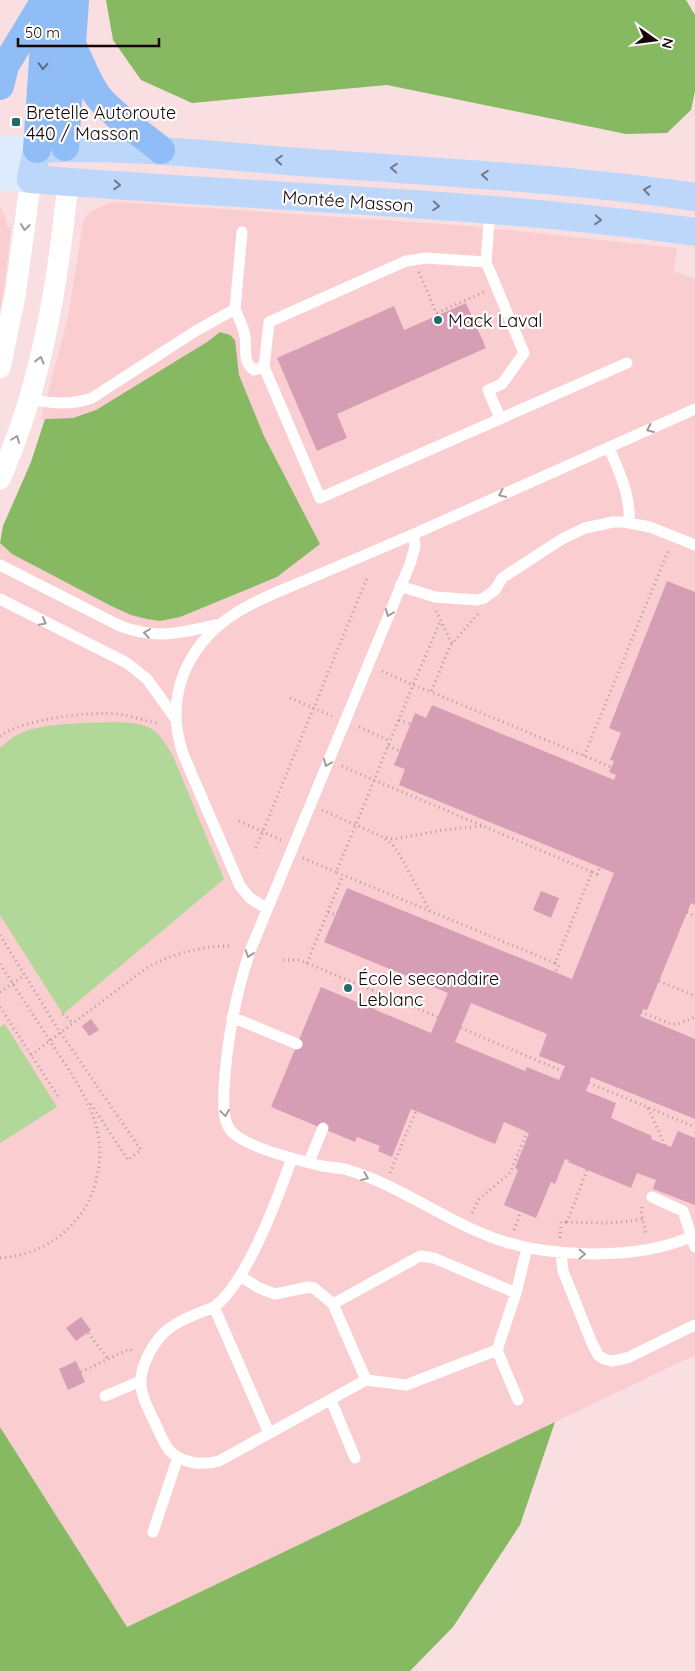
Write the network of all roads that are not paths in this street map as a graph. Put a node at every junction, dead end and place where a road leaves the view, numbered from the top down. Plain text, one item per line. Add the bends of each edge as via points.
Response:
1 (46, 0) edge
2 (75, 0) edge
3 (72, 45) junction
4 (0, 86) edge
5 (65, 147) junction
6 (37, 149) junction
7 (0, 150) edge
8 (161, 150) junction
9 (0, 176) edge
10 (31, 178) junction
11 (68, 182) junction
12 (695, 196) edge
13 (490, 210) junction
14 (242, 232) dead end
15 (695, 232) edge
16 (486, 262) junction
17 (234, 309) junction
18 (627, 362) dead end
19 (264, 367) junction
20 (0, 368) edge
21 (30, 398) junction
22 (695, 410) edge
23 (500, 418) junction
24 (609, 447) junction
25 (0, 479) edge
26 (629, 523) junction
27 (414, 534) junction
28 (695, 545) edge
29 (0, 565) edge
30 (400, 586) junction
31 (0, 599) edge
32 (216, 625) junction
33 (175, 718) junction
34 (266, 908) junction
35 (232, 1016) junction
36 (297, 1044) dead end
37 (323, 1128) dead end
38 (292, 1158) junction
39 (309, 1162) junction
40 (652, 1197) dead end
41 (694, 1240) edge
42 (560, 1247) junction
43 (528, 1248) junction
44 (240, 1276) junction
45 (516, 1293) junction
46 (333, 1304) junction
47 (214, 1307) junction
48 (695, 1325) edge
49 (496, 1350) junction
50 (366, 1380) junction
51 (141, 1381) junction
52 (105, 1396) dead end
53 (332, 1400) junction
54 (518, 1400) dead end
55 (269, 1433) junction
56 (178, 1457) junction
57 (355, 1458) dead end
58 (153, 1532) dead end

1 - 4 highway via 5,66
1 -> 6 highway
2 - 3 highway
3 - 5 highway
3 - 8 highway via 102,100
5 - 6 main road, Montée Masson
5 - 8 main road, Montée Masson
5 - 11 main road
6 - 7 street, Montée Masson
6 - 10 main road
12 -> 8 main road, Montée Masson via 541,179
9 - 10 street, Montée Masson
10 - 11 main road, Montée Masson
10 -> 20 street via 15,296
11 -> 13 main road, Montée Masson
21 -> 11 street via 53,301
13 -> 15 main road, Montée Masson
13 - 16 lane
14 - 17 lane
16 - 19 lane via 406,260 268,322
16 - 23 lane via 524,353 502,384 488,390
17 - 19 lane via 245,333 249,367 254,370
17 - 21 lane via 92,398 68,404
18 - 23 lane
19 - 23 lane via 320,498
25 -> 21 street
22 -> 24 lane
24 - 26 lane via 627,494
24 -> 27 lane
26 - 28 lane via 661,531
26 - 30 lane via 598,525 568,536 502,578 495,590 477,600 435,597
27 - 30 lane via 414,552
27 - 32 lane via 281,591
32 -> 29 lane via 164,635 135,631
30 -> 34 lane
31 -> 33 lane via 127,662 147,679
32 - 33 lane via 188,663 177,696
33 - 34 lane via 183,754 240,886 250,898
34 -> 35 lane via 245,966
35 - 36 lane
35 -> 38 lane via 225,1071 227,1126 239,1138
37 - 39 lane
38 - 39 lane
38 - 44 lane via 267,1221
39 -> 43 lane via 348,1170 480,1233
40 - 41 lane via 683,1211
42 -> 41 lane via 596,1253 641,1250
42 - 43 lane
42 - 48 lane via 563,1271 591,1341 604,1359 627,1358
43 - 45 lane
44 - 46 lane via 274,1294 309,1286
44 - 47 lane
45 - 46 lane via 434,1258 420,1256
45 - 49 lane
46 - 50 lane
47 - 51 lane via 168,1330 146,1360
47 - 55 lane
49 - 50 lane via 406,1385
49 - 54 lane
50 - 53 lane
51 - 52 lane
51 - 56 lane via 143,1396 163,1440
53 - 55 lane
53 - 57 lane
55 - 56 lane via 219,1461 199,1464
56 - 58 lane

